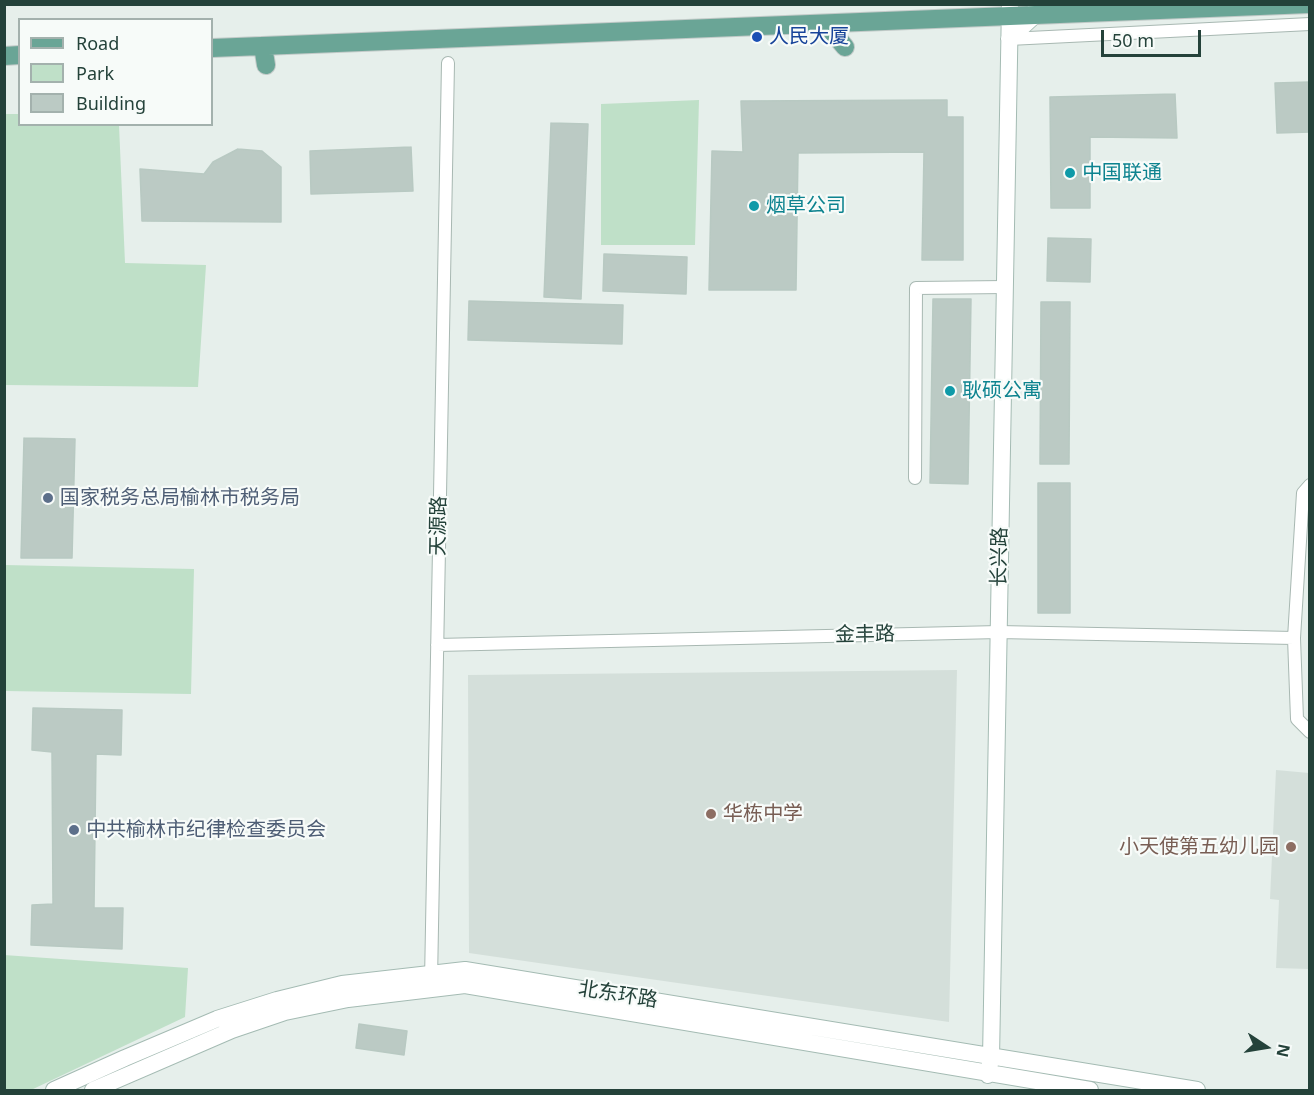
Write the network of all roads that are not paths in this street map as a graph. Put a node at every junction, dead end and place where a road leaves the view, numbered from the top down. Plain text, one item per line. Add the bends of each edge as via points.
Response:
1 (1309, 4) edge
2 (1009, 10) edge
3 (1036, 10) edge
4 (826, 24) junction
5 (1310, 24) edge
6 (1009, 39) junction
7 (264, 46) junction
8 (845, 47) dead end
9 (213, 48) edge
10 (448, 63) dead end
11 (266, 65) dead end
12 (1005, 287) junction
13 (915, 478) dead end
14 (1310, 485) edge
15 (999, 632) junction
16 (1294, 638) junction
17 (437, 645) junction
18 (1310, 732) edge
19 (431, 981) junction
20 (990, 1066) junction
21 (54, 1090) edge
22 (93, 1090) edge
23 (1090, 1090) edge
24 (1197, 1090) edge

1 - 3 main road
2 - 3 main road
2 - 4 main road
2 - 6 main road, 长兴路
3 - 6 main road
4 - 7 main road
4 - 8 main road
5 - 6 street
6 - 12 main road, 长兴路
7 - 9 main road
7 - 11 main road
10 - 17 street, 天源路
12 - 13 street via 923,294 916,288
12 - 15 main road, 长兴路
14 - 16 street via 1303,494
15 - 16 street, 金丰路
15 - 17 street, 金丰路
15 - 20 main road, 长兴路
16 - 18 street via 1297,719
17 - 19 street, 天源路
19 - 20 main road, 北东环路 via 465,970
19 - 21 main road, 北东环路 via 342,984 277,1000 207,1023
19 - 22 main road, 北东环路 via 285,1012 232,1030
20 - 23 main road, 北东环路
20 - 24 main road, 北东环路

